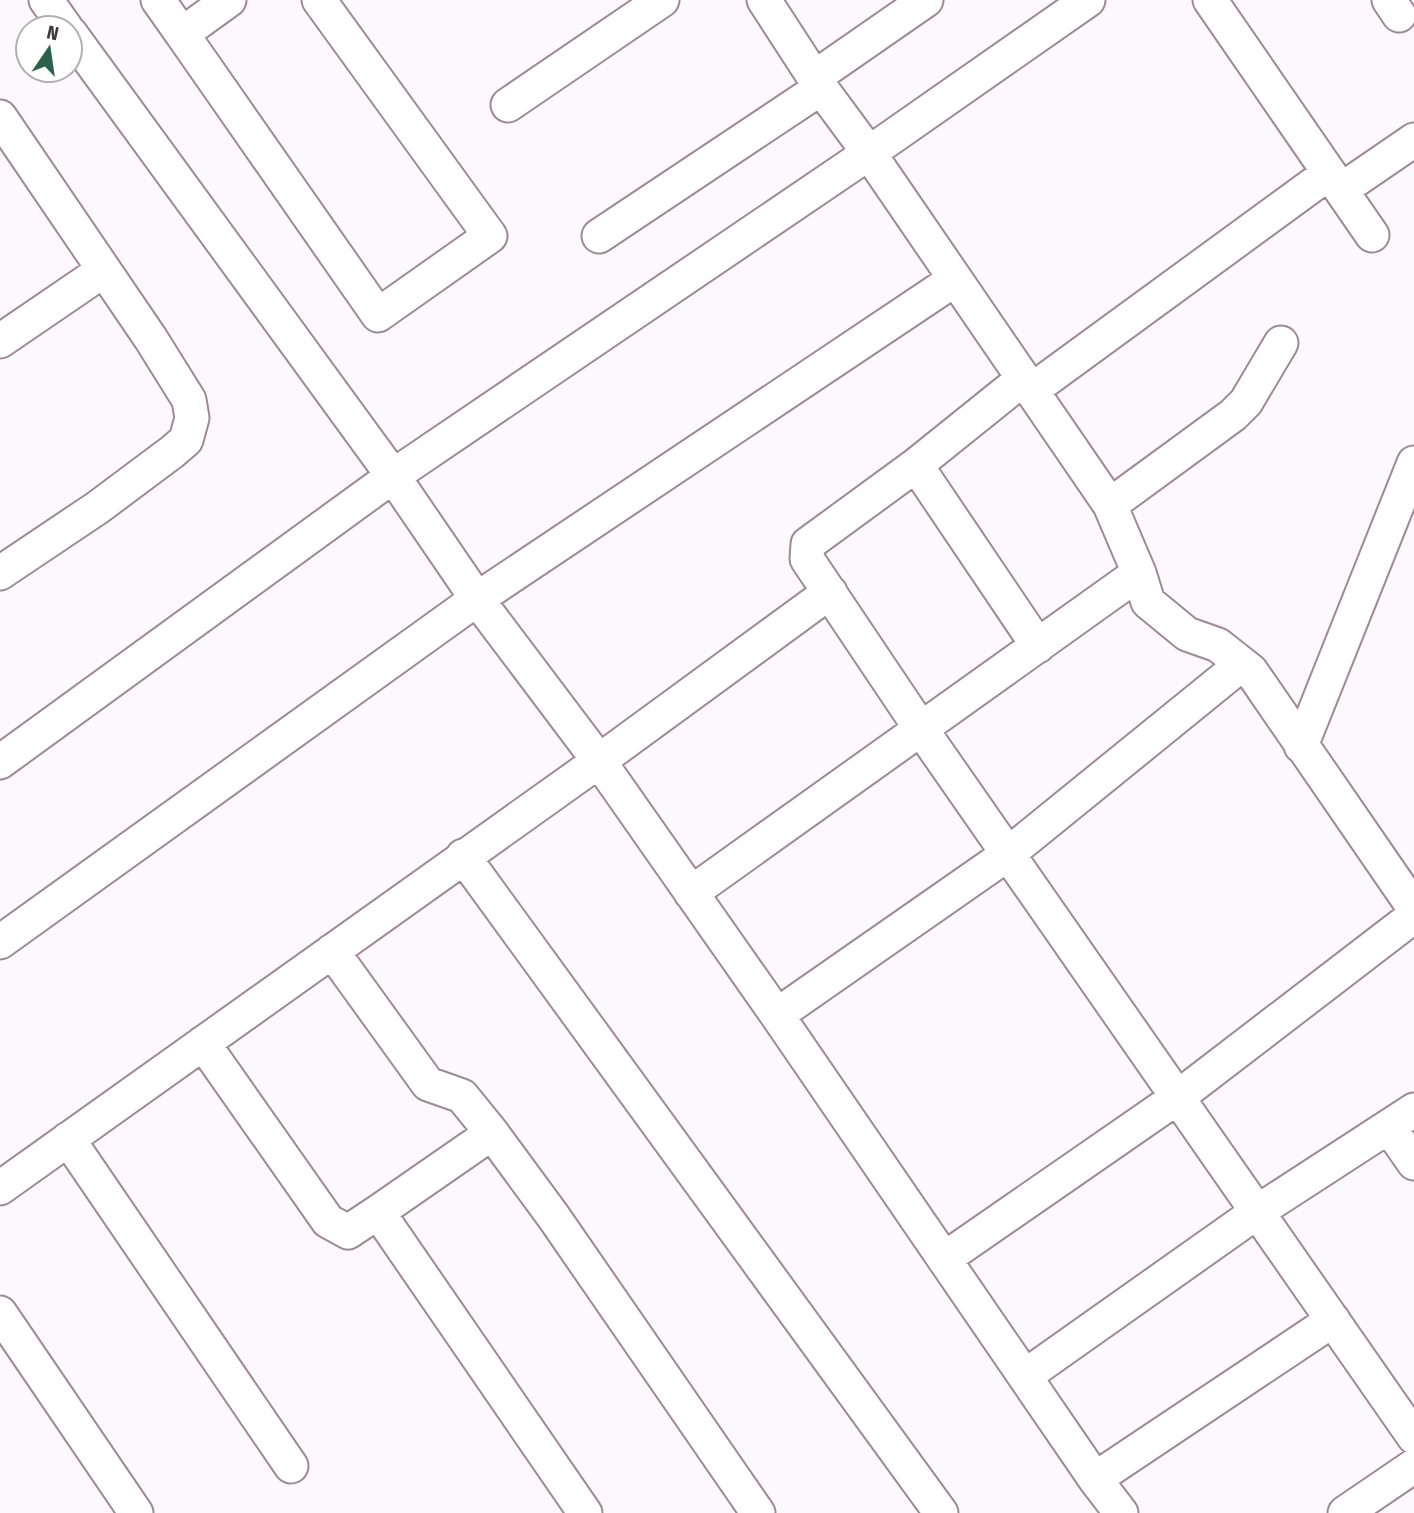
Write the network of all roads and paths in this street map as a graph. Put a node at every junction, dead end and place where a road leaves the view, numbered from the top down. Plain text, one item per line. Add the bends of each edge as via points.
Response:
1 (158, 0) edge
2 (229, 0) edge
3 (318, 0) edge
4 (662, 0) edge
5 (764, 0) edge
6 (926, 0) edge
7 (1088, 0) edge
8 (1210, 0) edge
9 (182, 34) junction
10 (84, 52) edge
11 (818, 83) junction
12 (508, 105) dead end
13 (0, 117) edge
14 (1414, 140) edge
15 (869, 153) junction
16 (1335, 181) junction
17 (1372, 235) dead end
18 (599, 236) dead end
19 (104, 270) junction
20 (954, 280) junction
21 (0, 341) edge
22 (1281, 343) dead end
23 (1025, 387) junction
24 (1414, 463) edge
25 (916, 465) junction
26 (393, 476) junction
27 (1110, 505) junction
28 (0, 573) edge
29 (1139, 573) junction
30 (830, 592) junction
31 (477, 598) junction
32 (1038, 646) junction
33 (1242, 664) junction
34 (921, 729) junction
35 (1301, 746) junction
36 (599, 761) junction
37 (0, 762) edge
38 (1008, 853) junction
39 (463, 856) junction
40 (691, 893) junction
41 (1414, 908) edge
42 (1414, 916) edge
43 (0, 942) edge
44 (332, 951) junction
45 (777, 1015) junction
46 (202, 1043) junction
47 (1178, 1097) junction
48 (1401, 1118) edge
49 (492, 1133) junction
50 (68, 1139) junction
51 (1414, 1163) edge
52 (0, 1188) edge
53 (378, 1212) junction
54 (1257, 1212) junction
55 (944, 1259) junction
56 (0, 1313) edge
57 (1333, 1320) junction
58 (1025, 1376) junction
59 (1414, 1437) edge
60 (291, 1466) dead end
61 (1414, 1466) edge
62 (1095, 1479) junction
63 (136, 1513) edge
64 (585, 1513) edge
65 (758, 1513) edge
66 (941, 1513) edge
67 (1121, 1513) edge
68 (1345, 1513) edge

1 - 9 street
2 - 9 street
3 - 9 street via 489,236 378,316
4 - 12 street
5 - 11 street
6 - 11 street
7 - 15 street
8 - 16 street
10 - 26 street
11 - 15 street
11 - 18 street
13 - 19 street
14 - 16 street
15 - 20 street
15 - 26 street
16 - 17 street
16 - 23 street
19 - 21 street
19 - 28 street via 189,400 192,418 186,440 97,508
20 - 23 street
20 - 31 street
22 - 27 street via 1246,402 1233,415
23 - 25 street
23 - 27 street
24 - 35 street
25 - 30 street via 808,544 807,559
25 - 32 street
26 - 31 street
26 - 37 street
27 - 29 street
29 - 32 street
29 - 33 street via 1148,602 1167,620 1187,634 1218,645
30 - 34 street
30 - 36 street
31 - 36 street
31 - 43 street
32 - 34 street
33 - 35 street
33 - 38 street
34 - 38 street
34 - 40 street
35 - 41 street
36 - 39 street
36 - 40 street
38 - 45 street
38 - 47 street
39 - 44 street
39 - 66 street
40 - 45 street
42 - 47 street
44 - 46 street
44 - 49 street via 428,1084 462,1096
45 - 55 street
46 - 50 street
46 - 53 street via 328,1221 348,1232
47 - 54 street
47 - 55 street
48 - 51 street
48 - 54 street
49 - 53 street
49 - 65 street
50 - 52 street
50 - 60 street
53 - 64 street
54 - 57 street
54 - 58 street
55 - 58 street
56 - 63 street
57 - 59 street
57 - 62 street
58 - 62 street
61 - 68 street
62 - 67 street

